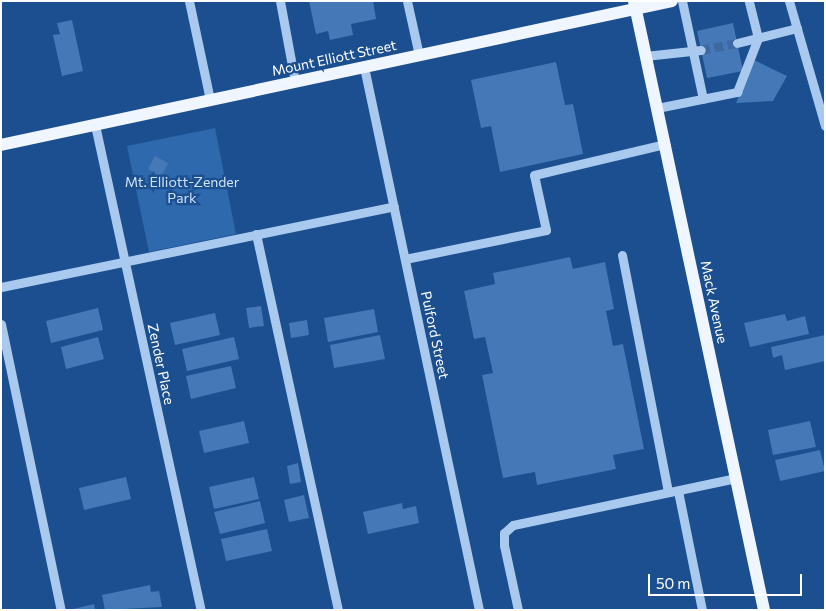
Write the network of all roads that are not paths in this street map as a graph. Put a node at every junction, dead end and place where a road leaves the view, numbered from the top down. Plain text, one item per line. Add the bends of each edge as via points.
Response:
1 (189, 1) edge
2 (280, 1) edge
3 (407, 1) edge
4 (672, 1) edge
5 (682, 1) edge
6 (749, 1) edge
7 (788, 1) edge
8 (635, 5) edge
9 (797, 28) junction
10 (758, 38) junction
11 (737, 43) tunnel mouth
12 (697, 50) junction
13 (419, 55) junction
14 (645, 56) junction
15 (364, 67) junction
16 (295, 82) junction
17 (702, 99) junction
18 (210, 100) junction
19 (657, 108) junction
20 (823, 110) edge
21 (95, 125) junction
22 (825, 126) edge
23 (664, 144) junction
24 (1, 145) edge
25 (394, 206) junction
26 (256, 234) junction
27 (622, 254) dead end
28 (405, 259) junction
29 (124, 262) junction
30 (1, 288) edge
31 (1, 324) edge
32 (736, 478) junction
33 (678, 491) junction
34 (668, 492) junction
35 (62, 610) edge
36 (201, 610) edge
37 (338, 610) edge
38 (479, 610) edge
39 (518, 610) edge
40 (702, 610) edge
41 (764, 610) edge

1 - 18 street
2 - 16 street
3 - 13 street
4 - 8 main road, Mount Elliott Street
5 - 12 street
6 - 10 street
7 - 9 street
8 - 13 main road, Mount Elliott Street
8 - 14 main road, Mack Avenue
9 - 10 street
9 - 20 street
10 - 11 street
10 - 17 street via 737,92
12 - 14 street
12 - 17 street
13 - 15 main road, Mount Elliott Street
14 - 19 main road, Mack Avenue
15 - 16 main road, Mount Elliott Street
15 - 25 street, Pulford Street
16 - 18 main road, Mount Elliott Street
17 - 19 street
18 - 21 main road, Mount Elliott Street
19 - 23 main road, Mack Avenue
20 - 22 street
21 - 24 main road, Mount Elliott Street
21 - 29 street, Zender Place
23 - 28 street via 534,175 546,230
23 - 32 main road, Mack Avenue
25 - 26 street
25 - 28 street, Pulford Street
26 - 29 street
26 - 37 street
27 - 34 street
28 - 38 street, Pulford Street
29 - 30 street
29 - 36 street, Zender Place
31 - 35 street
32 - 33 street
32 - 41 main road, Mack Avenue
33 - 34 street
33 - 40 street
34 - 39 street via 513,525 504,533 504,545

